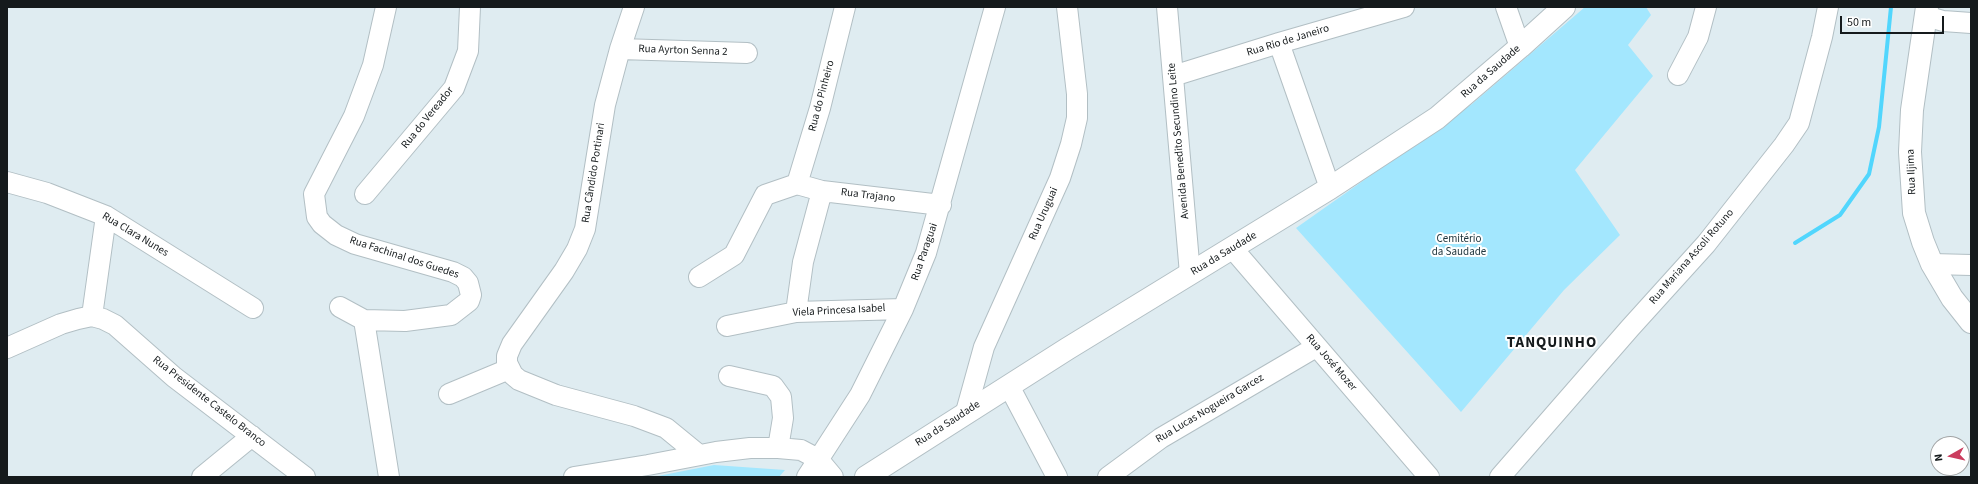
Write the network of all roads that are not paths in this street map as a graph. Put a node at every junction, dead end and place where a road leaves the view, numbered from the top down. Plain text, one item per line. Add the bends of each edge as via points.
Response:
1 (386, 7) edge
2 (470, 7) edge
3 (634, 7) edge
4 (845, 7) edge
5 (995, 7) edge
6 (1067, 7) edge
7 (1167, 7) edge
8 (1404, 7) edge
9 (1506, 7) edge
10 (1564, 7) edge
11 (1706, 7) edge
12 (1828, 7) edge
13 (1922, 10) edge
14 (1971, 23) edge
15 (1279, 43) junction
16 (1520, 47) junction
17 (620, 49) junction
18 (747, 52) dead end
19 (1678, 75) dead end
20 (1173, 76) junction
21 (7, 182) edge
22 (797, 184) junction
23 (1330, 188) junction
24 (822, 191) junction
25 (365, 194) dead end
26 (941, 205) junction
27 (106, 216) junction
28 (1233, 248) junction
29 (1932, 264) junction
30 (1971, 265) edge
31 (1190, 274) junction
32 (699, 276) dead end
33 (340, 307) dead end
34 (253, 308) dead end
35 (904, 309) junction
36 (796, 312) junction
37 (92, 316) junction
38 (364, 320) junction
39 (1971, 322) edge
40 (727, 326) dead end
41 (1316, 347) junction
42 (7, 348) edge
43 (509, 369) junction
44 (729, 376) dead end
45 (1009, 386) junction
46 (449, 394) dead end
47 (966, 412) junction
48 (252, 436) junction
49 (778, 448) junction
50 (699, 455) junction
51 (818, 459) junction
52 (202, 477) edge
53 (305, 477) edge
54 (389, 477) edge
55 (574, 477) edge
56 (807, 477) edge
57 (833, 477) edge
58 (866, 477) edge
59 (1057, 477) edge
60 (1108, 477) edge
61 (1429, 477) edge
62 (1500, 477) edge

1 - 38 street, Rua Fachinal dos Guedes via 374,65 354,116 314,194 317,217 336,235 355,244 453,272 468,283 471,295 469,301 460,309 443,317 405,321
2 - 25 street, Rua do Vereador via 468,51 454,88
3 - 17 street, Rua Cândido Portinari
4 - 22 street, Rua do Pinheiro via 820,108
5 - 26 street, Rua Paraguai
6 - 47 street, Rua Uruguai via 1077,94 1077,118 1071,144 1060,178 984,346
7 - 20 street, Avenida Benedito Secundino Leite
8 - 15 street, Rua Rio de Janeiro
9 - 16 street
10 - 16 main road, Rua da Saudade
11 - 19 street via 1698,37
12 - 62 street, Rua Mariana Ascoli Rotuno via 1799,123 1706,244
13 - 14 street via 1943,21
13 - 29 main road, Rua Iljima via 1910,152 1914,213
15 - 20 street, Rua Rio de Janeiro
15 - 23 street
16 - 23 main road, Rua da Saudade via 1437,118
17 - 18 street, Rua Ayrton Senna 2
17 - 43 street, Rua Cândido Portinari via 605,105 585,229 564,271 512,344 507,356
20 - 31 street, Avenida Benedito Secundino Leite
21 - 27 street, Rua Clara Nunes via 47,193
22 - 24 street, Rua Trajano
22 - 32 street via 765,195 734,255
23 - 28 main road, Rua da Saudade
24 - 26 street, Rua Trajano
24 - 36 street via 803,262
26 - 35 street, Rua Paraguai
27 - 34 street, Rua Clara Nunes
27 - 37 street
28 - 31 main road, Rua da Saudade
28 - 41 street, Rua José Mozer
29 - 30 street
29 - 39 main road, Rua Iljima via 1952,298
31 - 45 main road, Rua da Saudade
33 - 38 street, Rua Fachinal dos Guedes
35 - 36 street, Viela Princesa Isabel
35 - 51 street, Rua Paraguai via 860,395
36 - 40 street, Viela Princesa Isabel
37 - 42 street via 61,324
37 - 48 street, Rua Presidente Castelo Branco via 115,324 174,377
38 - 54 street
41 - 60 street, Rua Lucas Nogueira Garcez via 1161,438
41 - 61 street, Rua José Mozer
43 - 46 street
43 - 50 street via 519,380 556,395 634,416 666,428
44 - 49 street via 773,386 781,397 783,418
45 - 47 main road, Rua da Saudade
45 - 59 street
47 - 58 main road, Rua da Saudade
48 - 52 street
48 - 53 street, Rua Presidente Castelo Branco
49 - 50 street via 750,448
49 - 51 street via 801,450
50 - 55 street
51 - 56 street, Rua Paraguai
51 - 57 street

